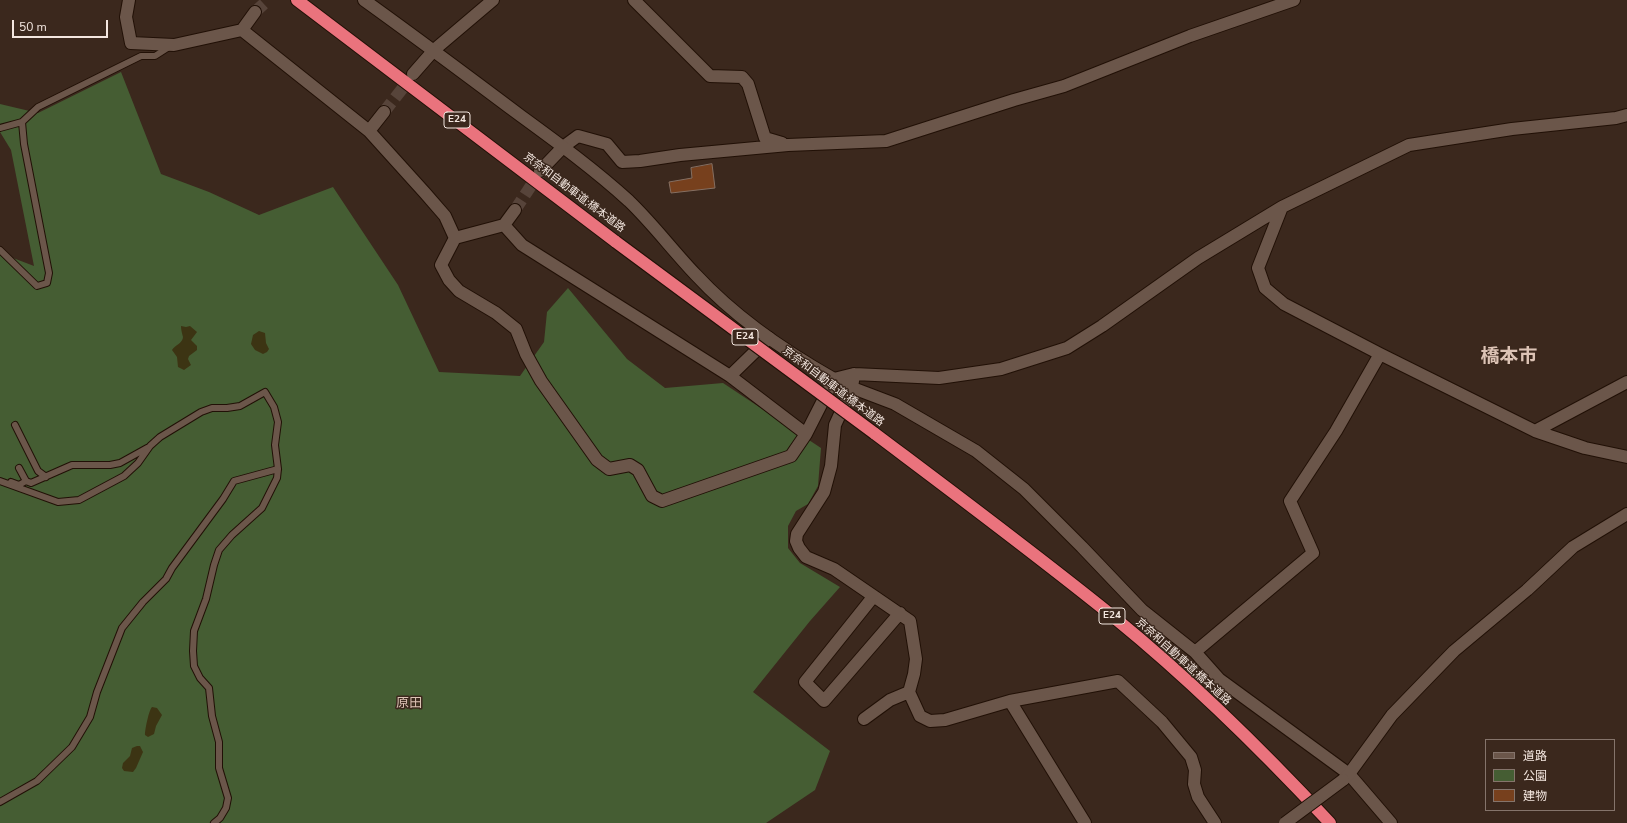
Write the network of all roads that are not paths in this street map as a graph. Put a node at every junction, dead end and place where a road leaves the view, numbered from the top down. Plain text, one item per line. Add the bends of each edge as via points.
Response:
1 (129, 0) edge
2 (297, 0) edge
3 (364, 0) edge
4 (493, 0) edge
5 (634, 0) edge
6 (1294, 0) edge
7 (255, 12) tunnel mouth
8 (242, 30) junction
9 (174, 45) junction
10 (434, 50) junction
11 (413, 74) tunnel mouth
12 (384, 112) tunnel mouth
13 (1627, 115) edge
14 (22, 122) junction
15 (0, 128) edge
16 (369, 131) junction
17 (788, 145) junction
18 (563, 147) junction
19 (540, 171) tunnel mouth
20 (1282, 207) junction
21 (515, 210) tunnel mouth
22 (504, 225) junction
23 (455, 238) junction
24 (0, 250) edge
25 (769, 338) junction
26 (1380, 354) junction
27 (854, 374) junction
28 (730, 376) junction
29 (834, 379) junction
30 (1627, 382) edge
31 (852, 388) junction
32 (15, 426) dead end
33 (1535, 431) junction
34 (806, 434) junction
35 (150, 446) junction
36 (1627, 457) edge
37 (19, 468) dead end
38 (278, 469) junction
39 (0, 477) edge
40 (46, 477) junction
41 (0, 481) edge
42 (26, 481) junction
43 (1627, 514) edge
44 (873, 596) junction
45 (900, 613) junction
46 (1194, 652) junction
47 (909, 692) junction
48 (1010, 701) junction
49 (864, 719) dead end
50 (1346, 777) junction
51 (0, 802) edge
52 (214, 823) edge
53 (1085, 823) edge
54 (1215, 823) edge
55 (1285, 823) edge
56 (1330, 823) edge
57 (1391, 823) edge

1 - 9 street via 126,17 131,43
2 - 56 highway, 京奈和自動車道;橋本道路 / E24, bridge via 616,242 874,433 1116,619 1199,691 1281,770
3 - 10 street
4 - 10 street
5 - 17 street via 710,76 742,77 748,84 765,138
6 - 17 street via 1190,36 1064,86 886,142
7 - 8 street
8 - 9 street
8 - 16 street
9 - 14 lane via 155,56 141,56 38,107
10 - 11 street
10 - 18 street
12 - 16 street
13 - 20 street via 1409,145
14 - 15 lane
14 - 24 lane via 49,273 47,283 37,286
16 - 23 street via 445,216
17 - 18 street via 680,155 640,162 622,162 607,144 590,138 578,136
18 - 19 street
18 - 25 street via 628,200 655,227 696,276
20 - 26 street via 1258,268 1265,288 1284,304
20 - 27 street via 1198,258 1067,348 1001,369 939,378
21 - 22 street
22 - 23 street
22 - 28 street via 522,245
23 - 34 street via 441,264 449,280 459,291 496,313 516,329 541,381 597,460 609,469 630,465 638,470 652,496 662,501 791,456
25 - 28 street
25 - 29 street
26 - 33 street
26 - 46 street via 1336,431 1290,501 1313,553
27 - 29 street
27 - 31 street
28 - 34 street
29 - 31 street
29 - 34 street
30 - 33 street
31 - 44 street via 835,425 831,466 824,492 796,541 806,557 834,569
31 - 46 street via 895,404 976,451 1024,489 1142,610
32 - 40 lane via 38,471
33 - 36 street via 1585,448
35 - 38 lane via 201,412 212,408 240,406 265,392 274,407 278,422 275,445
35 - 40 lane via 120,463 72,465
35 - 41 lane via 138,463 124,476 79,500 58,502
37 - 42 lane
38 - 51 lane via 234,481 166,579 142,602 122,628 90,717 72,747 37,781
38 - 52 lane via 277,478 262,508 232,535 220,550 194,632 194,666 209,688 212,716 219,742 219,768 228,798 226,808
39 - 42 lane via 19,485
40 - 42 lane
43 - 50 street via 1573,548 1454,651 1392,715
44 - 45 street
44 - 45 street via 805,682 824,701
45 - 47 street via 910,621 916,659
46 - 50 street via 1219,679
47 - 48 street via 920,716 930,721 945,720
47 - 49 street via 890,700
48 - 53 street
48 - 54 street via 1118,681 1162,722 1191,757 1198,797
50 - 55 street, bridge
50 - 57 street

